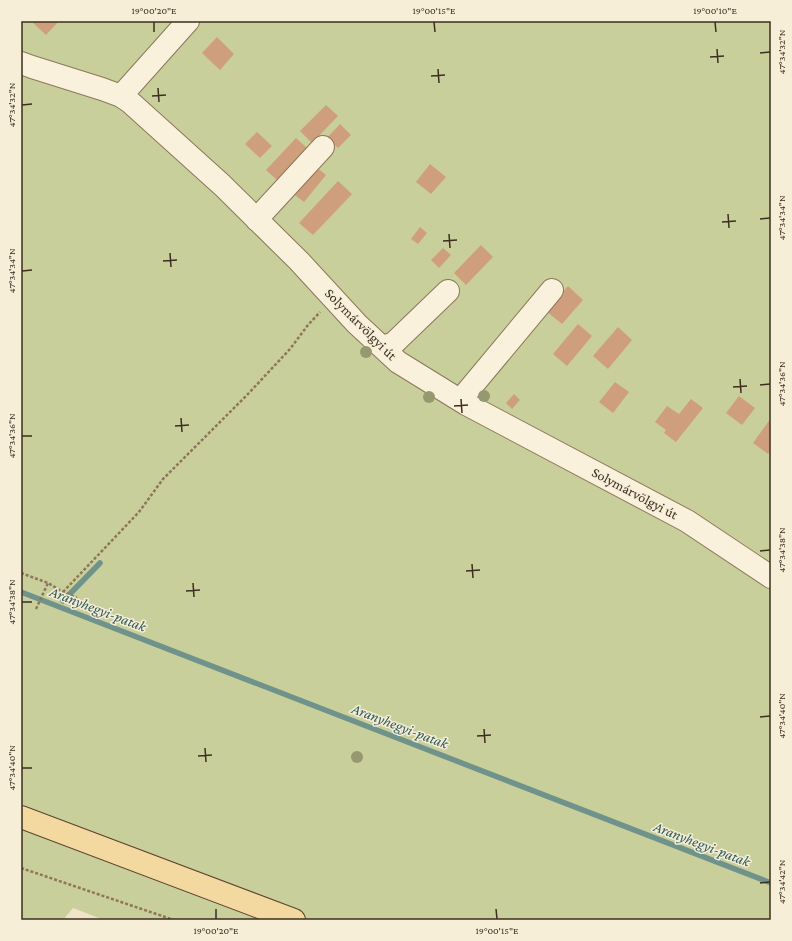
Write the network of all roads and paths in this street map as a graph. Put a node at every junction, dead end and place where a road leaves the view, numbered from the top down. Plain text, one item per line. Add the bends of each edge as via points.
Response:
1 (188, 21) edge
2 (21, 63) edge
3 (121, 96) junction
4 (323, 147) dead end
5 (257, 220) junction
6 (552, 290) dead end
7 (448, 291) dead end
8 (333, 298) junction
9 (383, 347) junction
10 (462, 401) junction
11 (21, 573) edge
12 (771, 577) edge
13 (48, 583) junction
14 (63, 592) junction
15 (77, 598) dead end
16 (36, 609) dead end
17 (21, 817) edge
18 (21, 868) edge
19 (174, 920) edge
20 (294, 920) edge

1 - 3 street
2 - 3 street, Solymárvölgyi út
3 - 5 street, Solymárvölgyi út via 222,185
4 - 5 street
5 - 8 street, Solymárvölgyi út via 300,261
6 - 10 street
7 - 9 street via 394,343
8 - 9 street, Solymárvölgyi út
8 - 14 path via 290,349 163,479 139,512
9 - 10 street, Solymárvölgyi út via 398,362
10 - 12 street, Solymárvölgyi út via 687,521
11 - 13 path
13 - 14 path
13 - 16 path
14 - 15 path
17 - 20 main road
18 - 19 path

